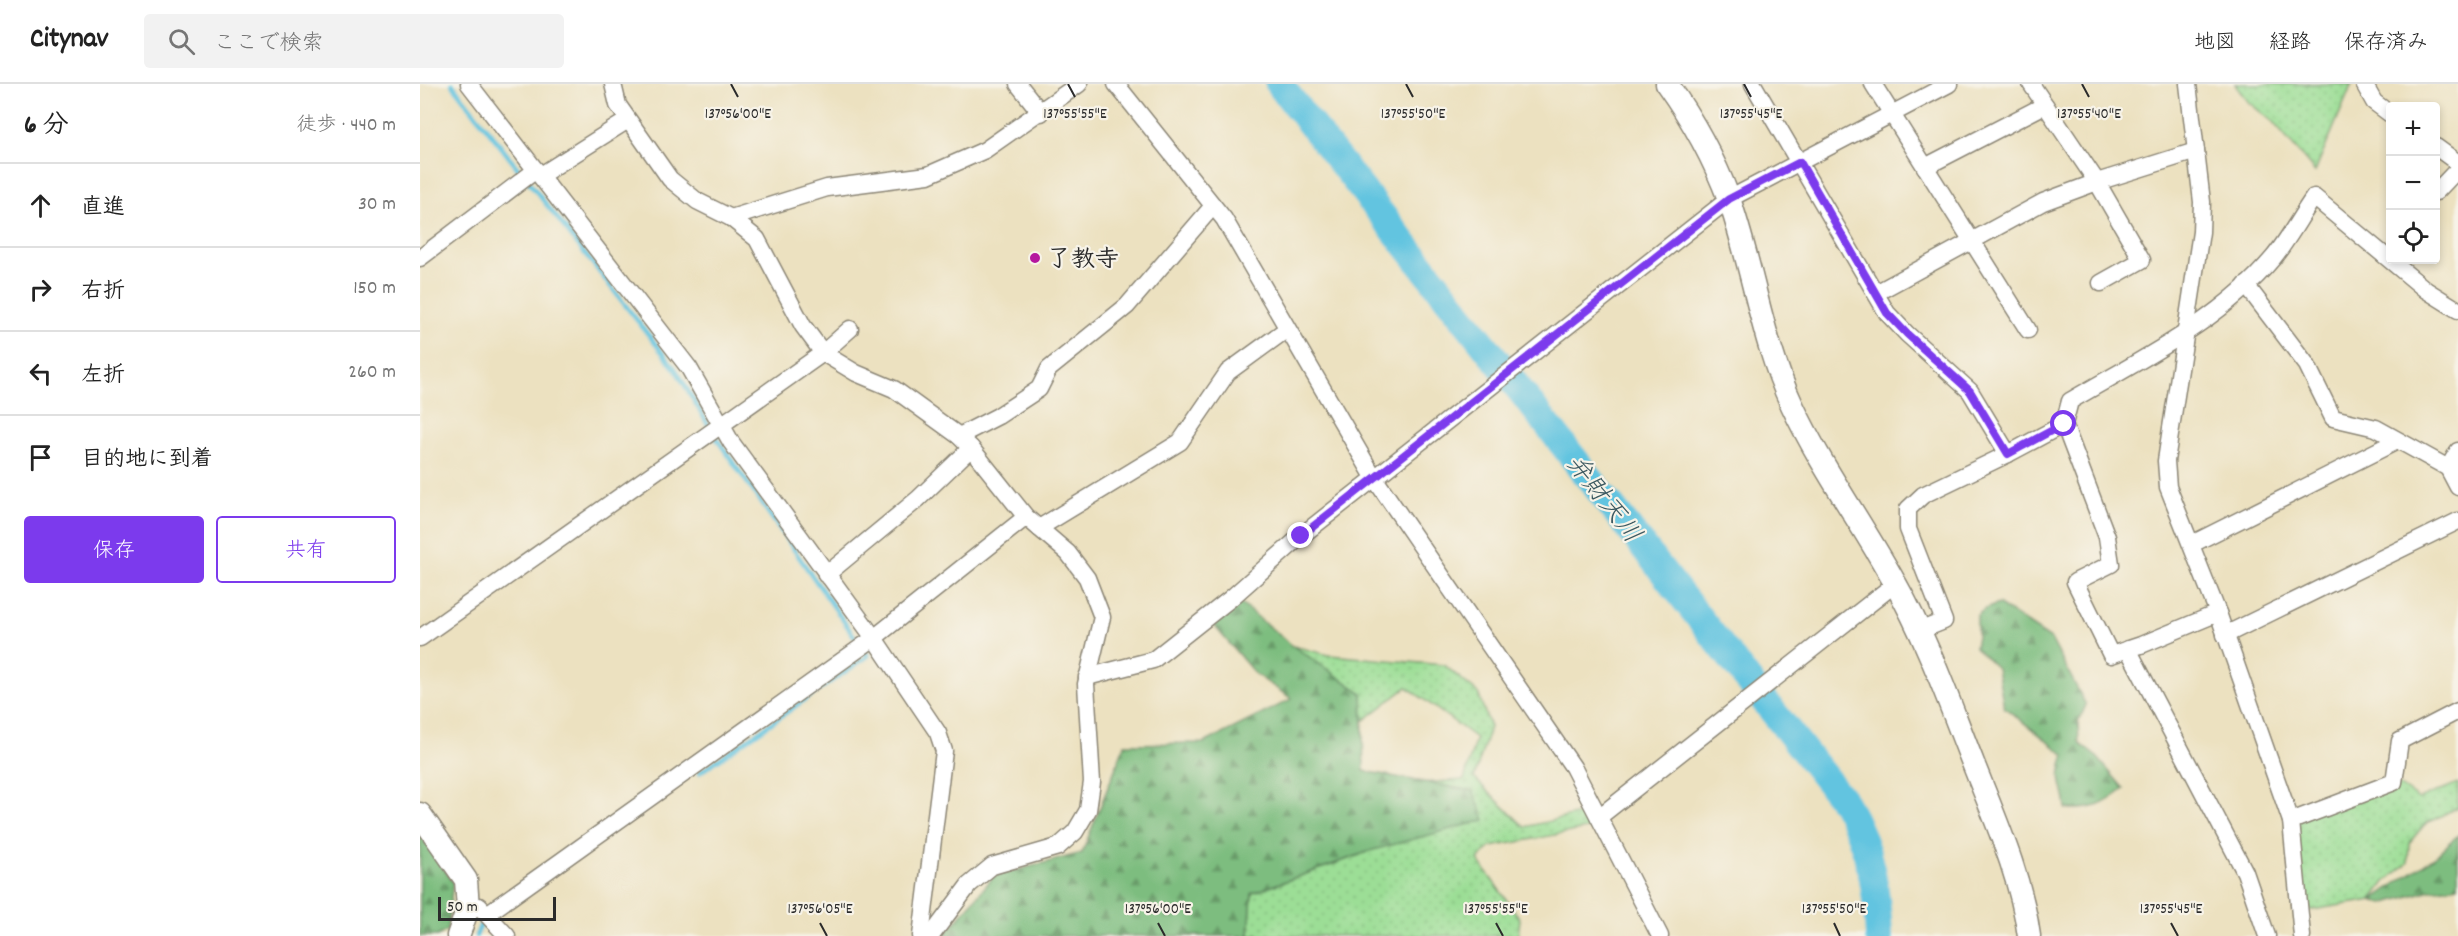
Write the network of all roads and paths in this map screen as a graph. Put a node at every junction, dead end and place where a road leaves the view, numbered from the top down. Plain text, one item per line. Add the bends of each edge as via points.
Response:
1 (469, 84) edge
2 (613, 84) edge
3 (1018, 84) edge
4 (1079, 84) edge
5 (1116, 84) edge
6 (1667, 84) edge
7 (1753, 84) edge
8 (1873, 84) edge
9 (1948, 84) edge
10 (2031, 84) edge
11 (2188, 84) edge
12 (2364, 84) edge
13 (2045, 105) junction
14 (2386, 110) edge
15 (1041, 113) junction
16 (1892, 114) junction
17 (628, 120) junction
18 (2440, 150) edge
19 (2196, 151) junction
20 (1800, 162) junction
21 (2458, 163) edge
22 (1925, 167) junction
23 (2458, 169) edge
24 (538, 172) junction
25 (2097, 182) junction
26 (2440, 188) edge
27 (1729, 199) junction
28 (1213, 206) junction
29 (731, 218) junction
30 (1972, 241) junction
31 (2385, 246) edge
32 (420, 258) edge
33 (2101, 283) dead end
34 (2246, 285) junction
35 (1876, 293) junction
36 (2458, 310) edge
37 (850, 329) dead end
38 (1287, 329) junction
39 (2028, 330) dead end
40 (2186, 333) junction
41 (823, 352) junction
42 (2064, 424) junction
43 (722, 425) junction
44 (959, 436) junction
45 (2397, 441) junction
46 (971, 448) junction
47 (2458, 451) edge
48 (2008, 454) junction
49 (2448, 468) junction
50 (1375, 479) junction
51 (2458, 487) edge
52 (1026, 516) junction
53 (2458, 521) edge
54 (1039, 528) junction
55 (2192, 544) junction
56 (826, 575) junction
57 (1896, 583) junction
58 (2218, 613) junction
59 (1919, 631) junction
60 (2225, 635) junction
61 (420, 638) edge
62 (874, 638) junction
63 (2128, 649) junction
64 (1087, 677) junction
65 (2458, 711) edge
66 (420, 814) edge
67 (1599, 817) junction
68 (2291, 821) junction
69 (468, 894) junction
70 (487, 914) junction
71 (458, 936) edge
72 (507, 936) edge
73 (921, 936) edge
74 (931, 936) edge
75 (1660, 936) edge
76 (2029, 936) edge
77 (2267, 936) edge
78 (2302, 936) edge

1 - 24 street
2 - 17 street via 618,105
3 - 15 street
4 - 15 street
5 - 28 street
6 - 27 street via 1703,142
7 - 20 street
8 - 16 street
9 - 16 street
10 - 13 street
11 - 19 street
12 - 14 street via 2374,102
13 - 22 street
13 - 25 street
15 - 29 street via 985,150 928,175 826,188
16 - 20 street
16 - 22 street
17 - 24 street
17 - 29 street via 670,179 698,201
18 - 21 street
19 - 25 street
19 - 40 street via 2201,222
20 - 27 street
20 - 35 street
22 - 30 street
23 - 26 street
24 - 32 street
24 - 43 street via 689,368
25 - 30 street via 2043,202
25 - 33 street via 2142,260
27 - 50 street
27 - 57 street via 1768,341 1791,404
28 - 38 street
28 - 44 street via 1127,306 1049,369 1039,388
29 - 41 street via 757,238 803,326
30 - 35 street
30 - 39 street
31 - 34 street via 2313,197 2273,258
31 - 36 street via 2426,290
34 - 40 street
34 - 45 street via 2307,365 2333,418 2376,428
35 - 48 street via 1887,313 1907,334 1970,391
37 - 41 street
38 - 50 street
38 - 54 street via 1228,372 1180,442
40 - 42 street via 2070,401
40 - 55 street via 2166,461 2168,487
41 - 43 street
41 - 44 street via 856,373 894,389
42 - 48 street
42 - 63 street via 2107,537 2110,564 2075,582 2111,655
43 - 56 street
43 - 61 street
44 - 46 street
45 - 49 street
45 - 55 street
46 - 52 street
46 - 56 street via 918,499
47 - 49 street
48 - 59 street via 1923,495 1908,509 1908,529 1944,621
49 - 51 street
50 - 64 street via 1153,660
50 - 67 street via 1573,767
52 - 54 street
52 - 62 street
53 - 60 street
54 - 64 street via 1068,554 1086,578 1102,617
55 - 58 street
56 - 62 street
57 - 59 street
57 - 67 street
58 - 60 street
58 - 63 street
59 - 76 street via 2001,835 2025,909
60 - 68 street
62 - 70 street
62 - 73 street via 938,733 944,751
63 - 77 street via 2245,872
64 - 74 street via 1092,782 1088,810 1075,832 1058,847 992,867 969,885
65 - 68 street via 2400,741 2394,782
66 - 69 street via 466,880
67 - 75 street
68 - 78 street
69 - 70 street
69 - 71 street via 468,908
70 - 72 street

